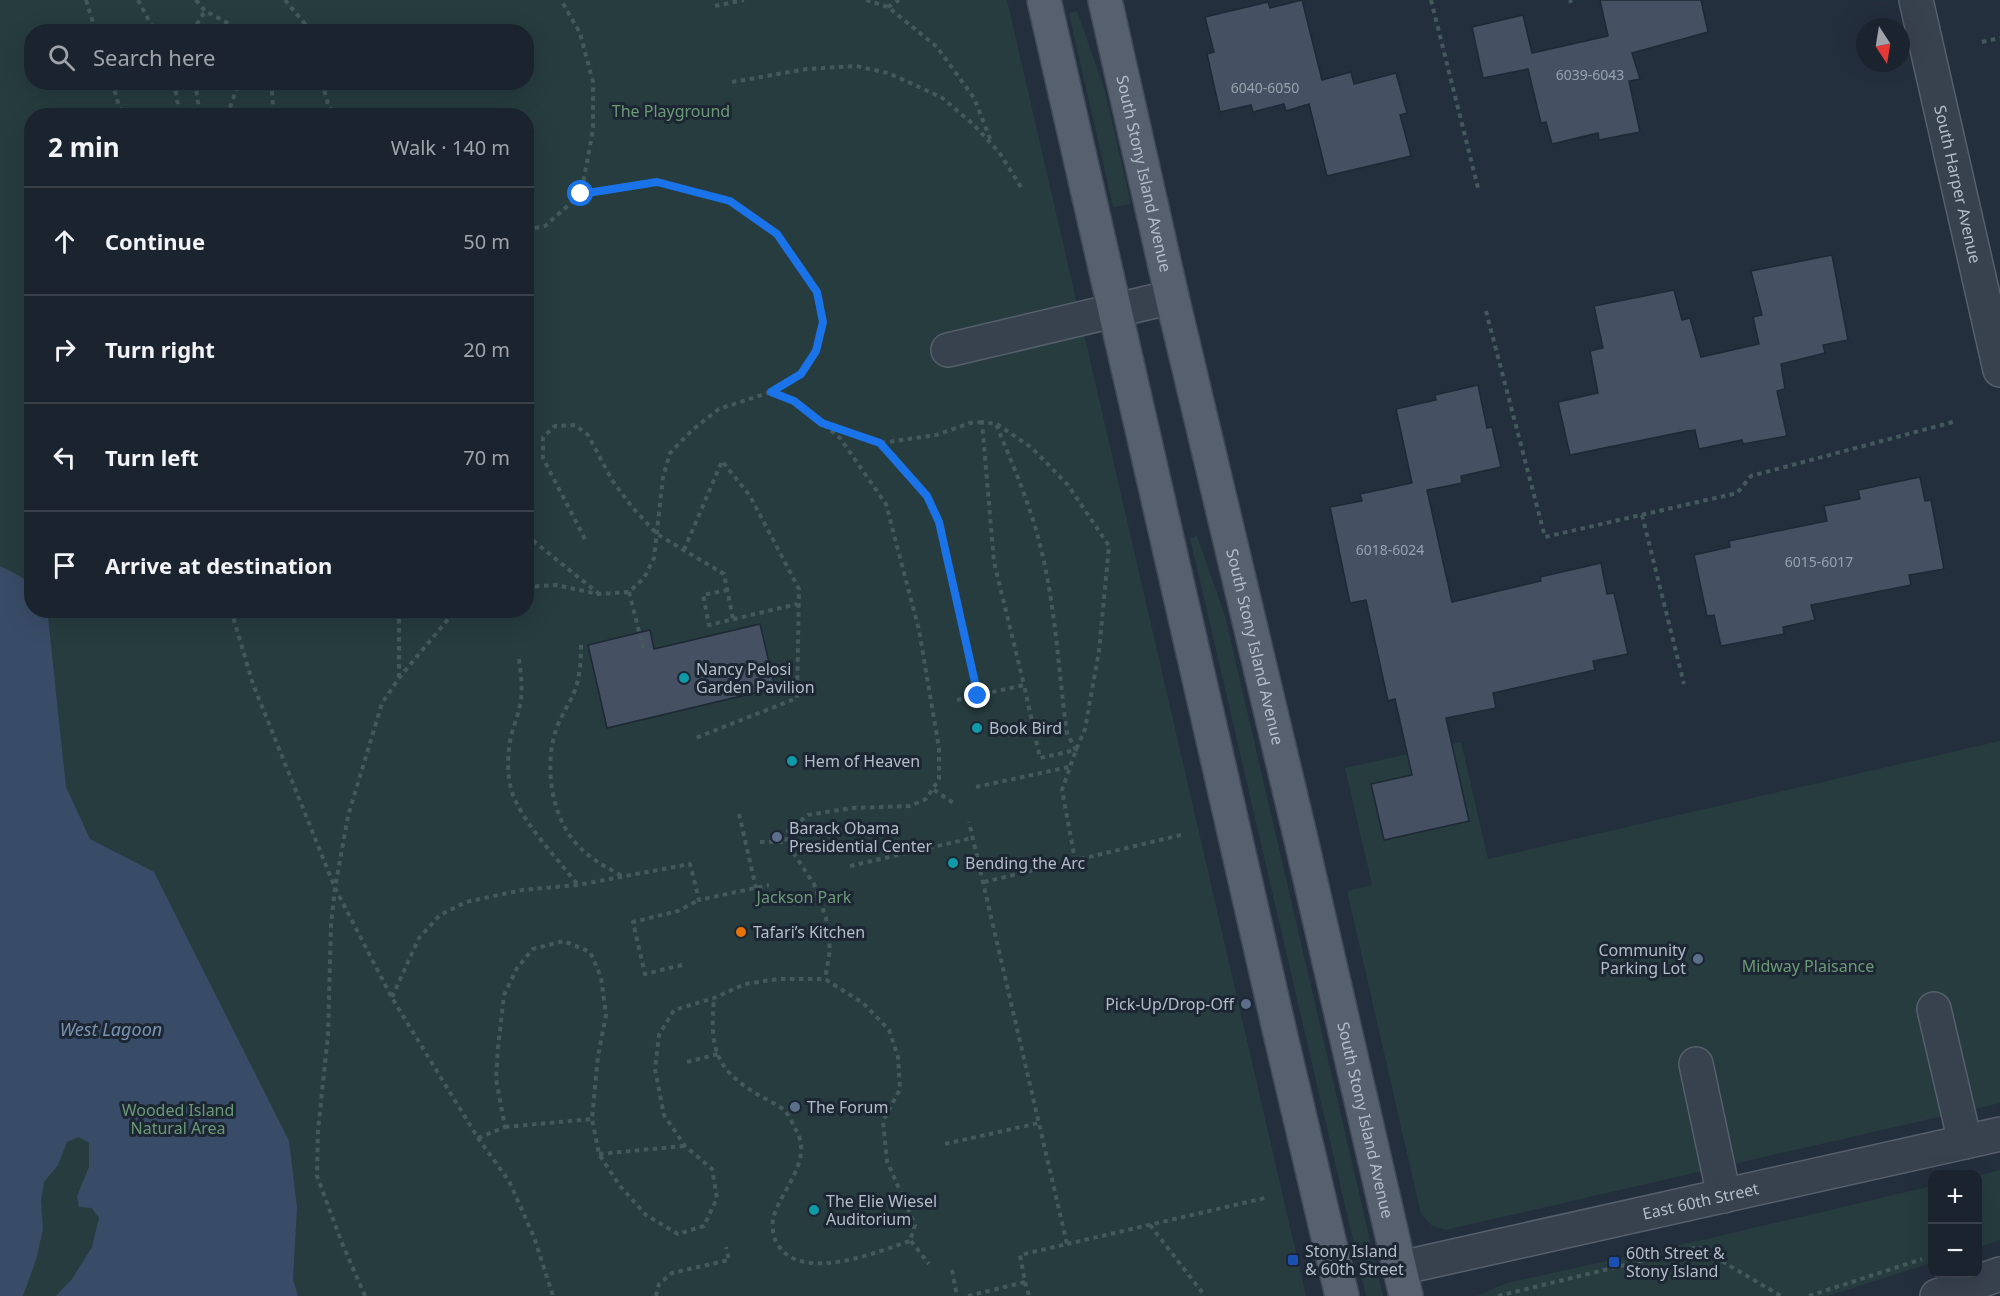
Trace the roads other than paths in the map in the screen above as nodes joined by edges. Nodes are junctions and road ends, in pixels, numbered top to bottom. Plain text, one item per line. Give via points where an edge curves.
1 (1044, 0) edge
2 (1105, 0) edge
3 (1916, 0) edge
4 (1172, 297) junction
5 (1115, 311) junction
6 (948, 350) dead end
7 (2000, 370) edge
8 (1934, 1009) dead end
9 (1696, 1064) dead end
10 (2000, 1134) edge
11 (1965, 1142) junction
12 (1724, 1196) junction
13 (2000, 1274) edge
14 (1403, 1282) edge
15 (1342, 1296) edge
16 (1937, 1296) edge

1 - 5 main road
2 - 4 main road, South Stony Island Avenue
3 - 7 street, South Harper Avenue
4 - 5 street
4 - 14 main road, South Stony Island Avenue
5 - 6 street
5 - 15 main road
8 - 11 street
9 - 12 street
10 - 11 street, East 60th Street
11 - 12 street, East 60th Street
12 - 14 street, East 60th Street
13 - 16 street

